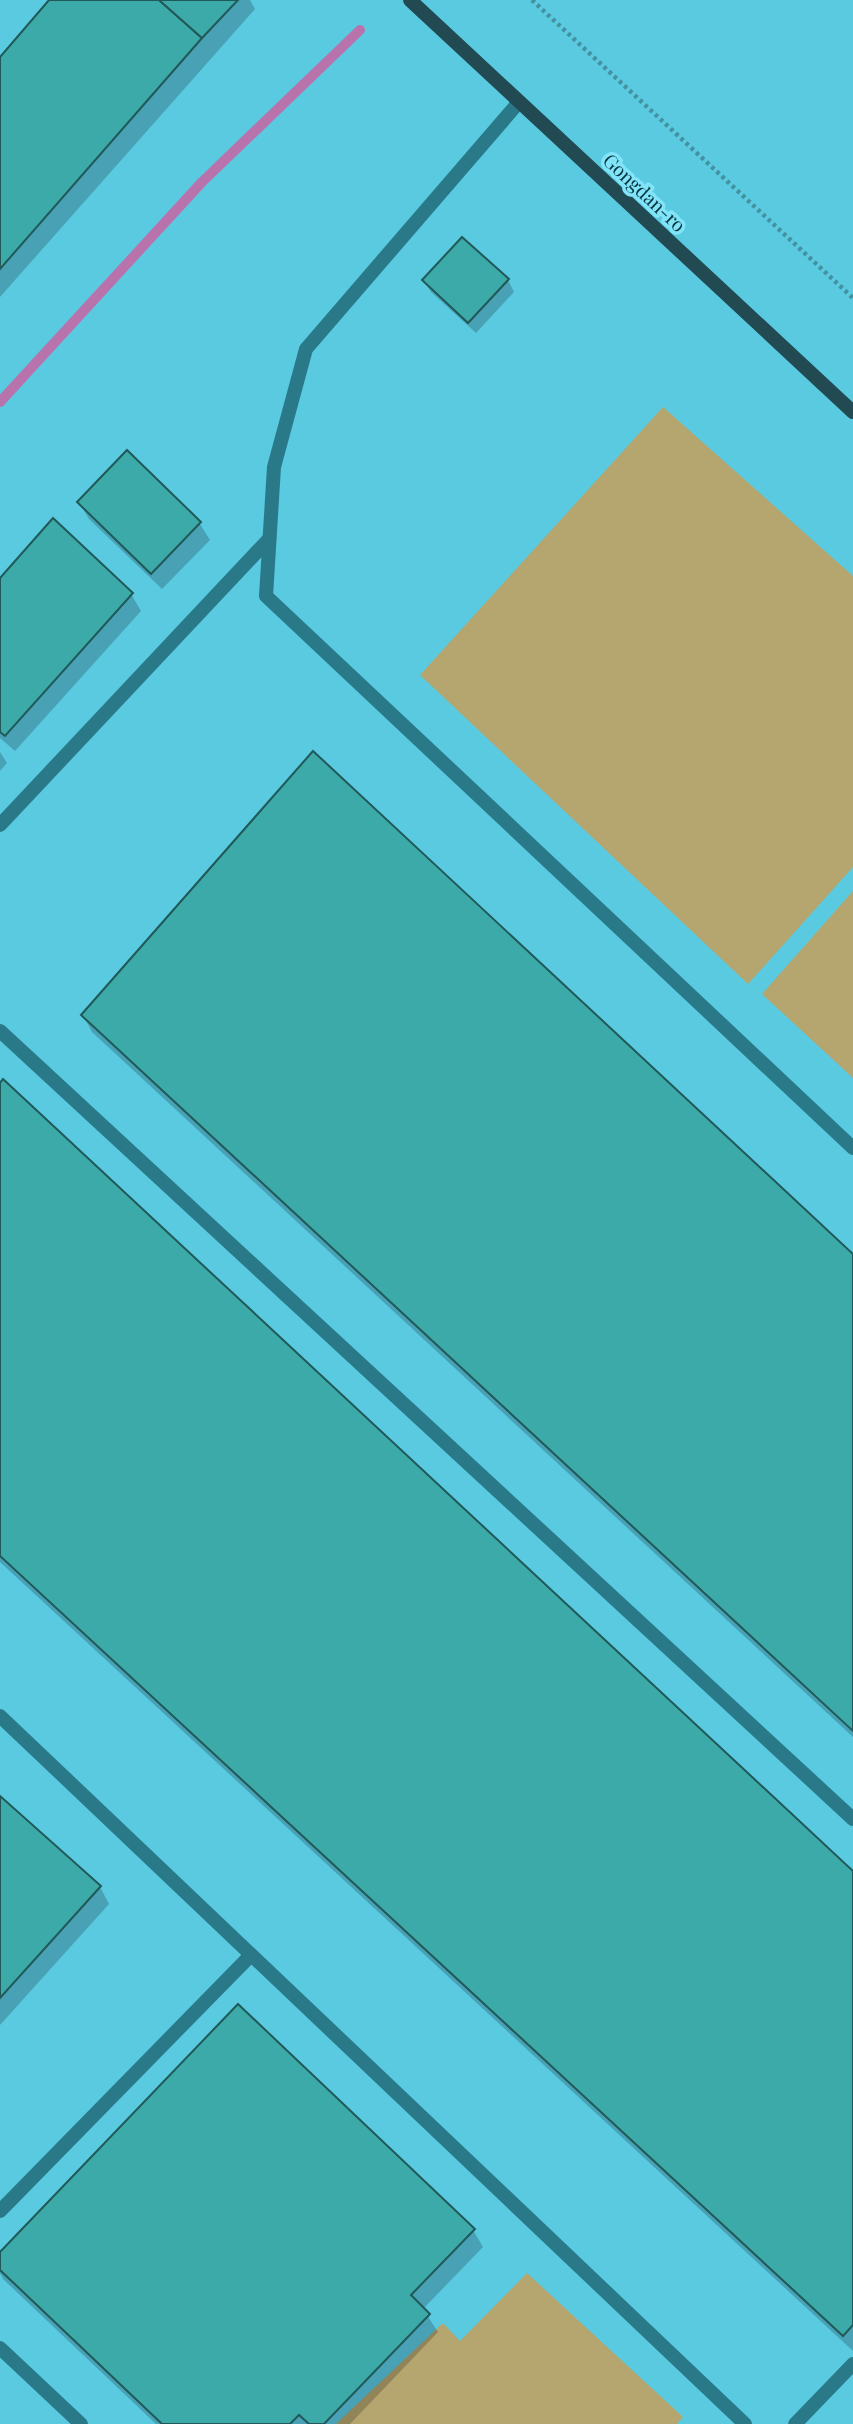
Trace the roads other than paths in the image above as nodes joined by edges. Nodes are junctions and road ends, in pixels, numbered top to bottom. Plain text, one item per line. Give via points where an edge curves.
1 (410, 0) edge
2 (519, 102) junction
3 (853, 412) edge
4 (270, 539) junction
5 (0, 825) edge
6 (0, 1031) edge
7 (853, 1148) edge
8 (0, 1716) edge
9 (853, 1819) edge
10 (251, 1955) junction
11 (0, 2211) edge
12 (0, 2348) edge
13 (853, 2364) edge
14 (81, 2424) edge
15 (745, 2424) edge
16 (795, 2424) edge

1 - 2 main road, Gongdan-ro
2 - 3 main road, Gongdan-ro
2 - 4 lane via 306,349 274,467
4 - 5 lane
4 - 7 lane via 266,596
6 - 9 lane
8 - 10 lane
10 - 11 lane
10 - 15 lane
12 - 14 lane
13 - 16 lane

